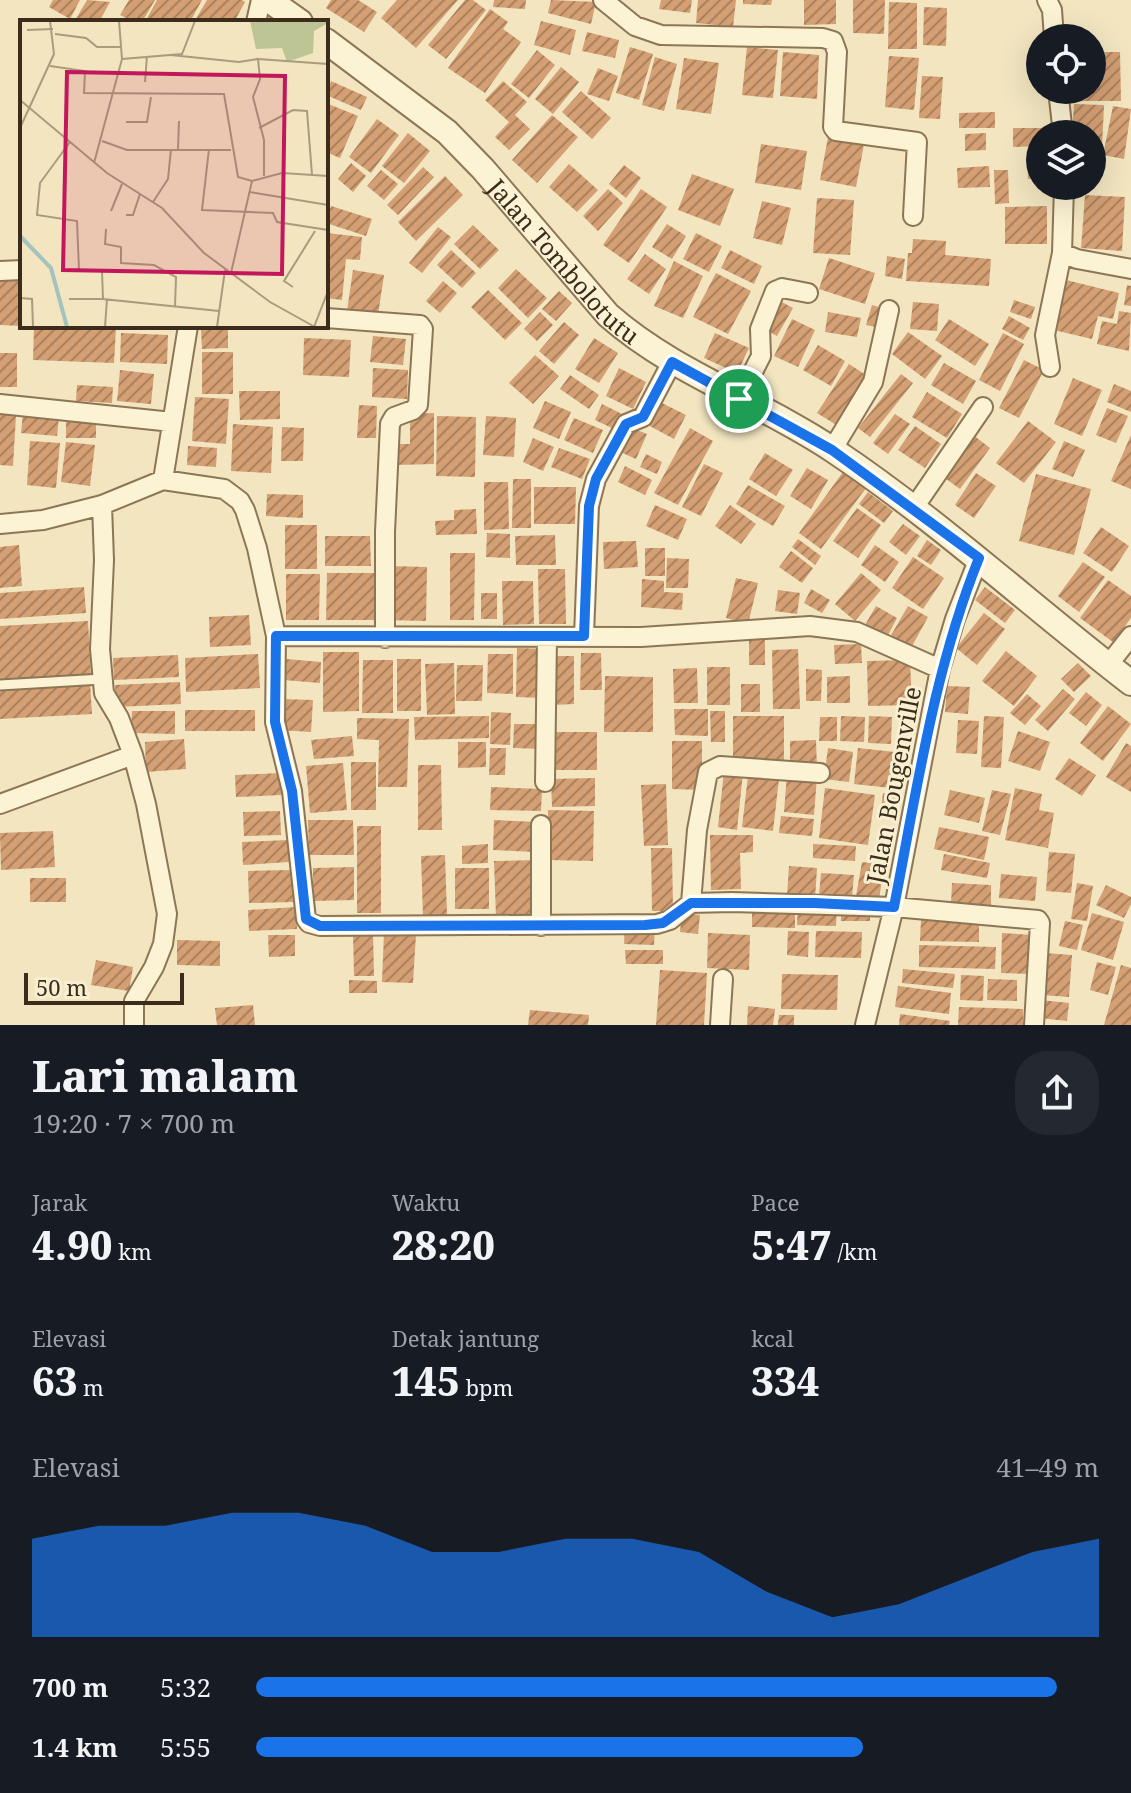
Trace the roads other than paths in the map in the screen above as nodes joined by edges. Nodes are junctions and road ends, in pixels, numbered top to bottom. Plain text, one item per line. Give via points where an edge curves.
1 (261, 0) edge
2 (269, 0) edge
3 (603, 0) edge
4 (1047, 0) edge
5 (296, 13) edge
6 (256, 20) edge
7 (1053, 24) edge
8 (328, 43) edge
9 (1064, 200) edge
10 (913, 216) dead end
11 (1062, 253) junction
12 (1131, 269) edge
13 (20, 270) edge
14 (0, 271) edge
15 (808, 293) dead end
16 (889, 310) dead end
17 (328, 318) edge
18 (188, 328) edge
19 (672, 362) junction
20 (1050, 367) dead end
21 (739, 399) junction
22 (0, 404) edge
23 (983, 407) dead end
24 (172, 422) junction
25 (832, 450) junction
26 (163, 480) junction
27 (102, 505) junction
28 (913, 509) junction
29 (0, 524) edge
30 (979, 558) junction
31 (276, 636) junction
32 (584, 636) junction
33 (1131, 636) edge
34 (547, 637) junction
35 (385, 638) junction
36 (1108, 665) junction
37 (940, 669) junction
38 (102, 679) junction
39 (1131, 683) edge
40 (0, 685) edge
41 (133, 755) junction
42 (820, 773) dead end
43 (545, 782) dead end
44 (0, 804) edge
45 (541, 825) dead end
46 (691, 903) junction
47 (894, 907) junction
48 (541, 926) junction
49 (723, 979) dead end
50 (134, 1025) edge
51 (720, 1025) edge
52 (865, 1025) edge
53 (1034, 1025) edge

1 - 6 street
2 - 5 street
3 - 10 street via 635,26 661,35 833,41 833,127 917,142
4 - 7 street
8 - 19 street, Jalan Tombolotutu via 447,132 608,315
9 - 11 street
11 - 12 street
11 - 20 street via 1045,335
13 - 14 street
15 - 21 street via 775,291 760,329 761,356
16 - 25 street via 873,382
17 - 35 street via 423,329 418,405 390,424
18 - 24 street
19 - 21 street, Jalan Tombolotutu
19 - 32 street via 643,417 626,424 596,479 589,506
21 - 25 street, Jalan Tombolotutu
22 - 24 street
23 - 28 street
24 - 26 street
25 - 28 street, Jalan Tombolotutu
26 - 27 street
26 - 31 street via 224,489 240,501 257,548
27 - 29 street
27 - 38 street
28 - 30 street, Jalan Tombolotutu
30 - 36 street, Jalan Tombolotutu
30 - 37 street, Jalan Bougenville
31 - 35 street
31 - 48 street via 275,722 292,791 309,923
32 - 34 street
32 - 37 street via 839,628
33 - 36 street
34 - 35 street
34 - 43 street
36 - 39 street, Jalan Tombolotutu
37 - 47 street, Jalan Bougenville
38 - 40 lane
38 - 41 street via 105,698
41 - 44 street
41 - 50 street via 166,900 167,926 154,967 134,1001
42 - 46 street via 720,766 708,772
45 - 48 street
46 - 47 street
46 - 48 street via 657,924
47 - 52 street, Jalan Bougenville
47 - 53 street via 1039,921
49 - 51 street

